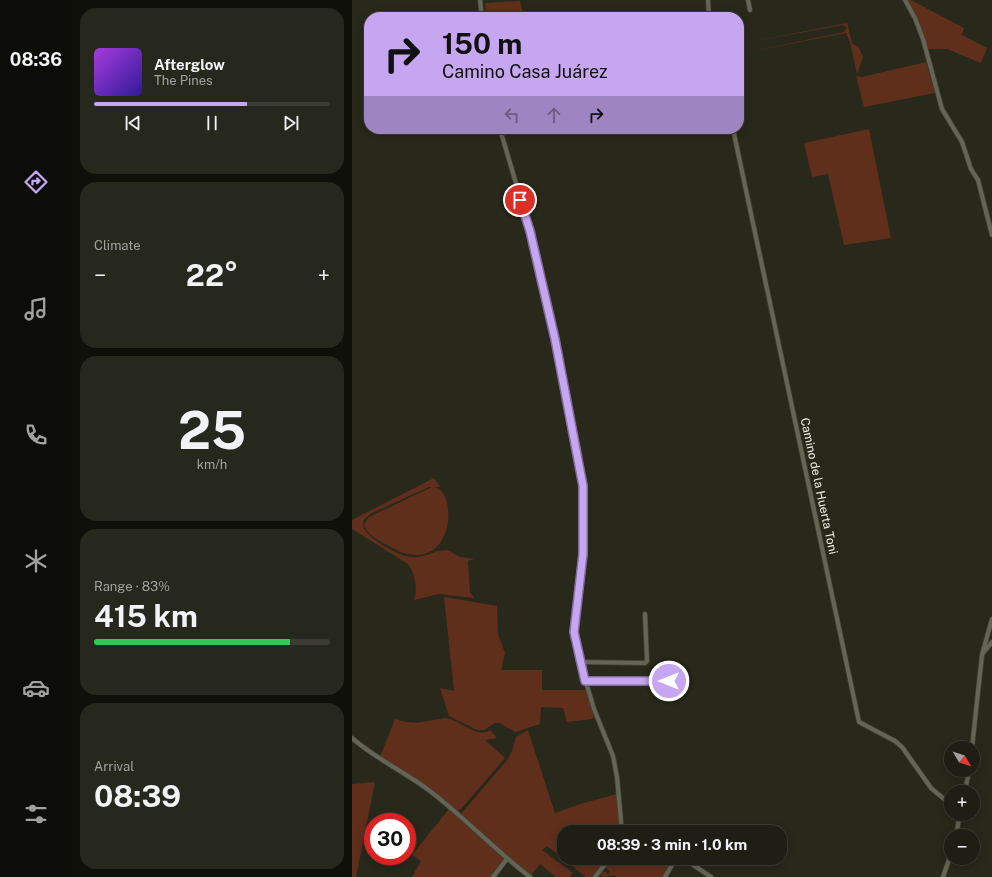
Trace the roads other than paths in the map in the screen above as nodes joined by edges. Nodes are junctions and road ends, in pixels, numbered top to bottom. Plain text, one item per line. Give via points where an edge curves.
1 (480, 0) edge
2 (708, 0) edge
3 (748, 0) edge
4 (905, 0) edge
5 (750, 10) dead end
6 (481, 12) edge
7 (709, 12) edge
8 (501, 134) edge
9 (734, 134) edge
10 (992, 235) edge
11 (645, 614) dead end
12 (992, 619) edge
13 (992, 642) edge
14 (982, 655) junction
15 (580, 662) junction
16 (585, 681) junction
17 (669, 681) dead end
18 (352, 738) edge
19 (973, 741) edge
20 (944, 799) edge
21 (621, 825) edge
22 (507, 859) junction
23 (605, 865) edge
24 (672, 865) edge
25 (693, 865) edge
26 (947, 865) edge
27 (493, 877) edge
28 (530, 877) edge
29 (596, 877) edge
30 (664, 877) edge
31 (711, 877) edge
32 (943, 877) edge

1 - 6 street
2 - 7 street
3 - 5 street
4 - 10 street via 923,39 942,109 962,142 978,180
8 - 15 street via 532,238 555,339 583,486 583,554 574,632
9 - 20 street, Camino de la Huerta Toni via 859,722 898,744 930,788
11 - 15 street via 645,663
12 - 14 street
13 - 14 street
14 - 19 street
15 - 16 street
16 - 17 street
16 - 21 street via 613,756
18 - 22 street via 380,760 431,792
22 - 27 street
22 - 28 street
23 - 29 street
24 - 30 street
25 - 31 street
26 - 32 street

